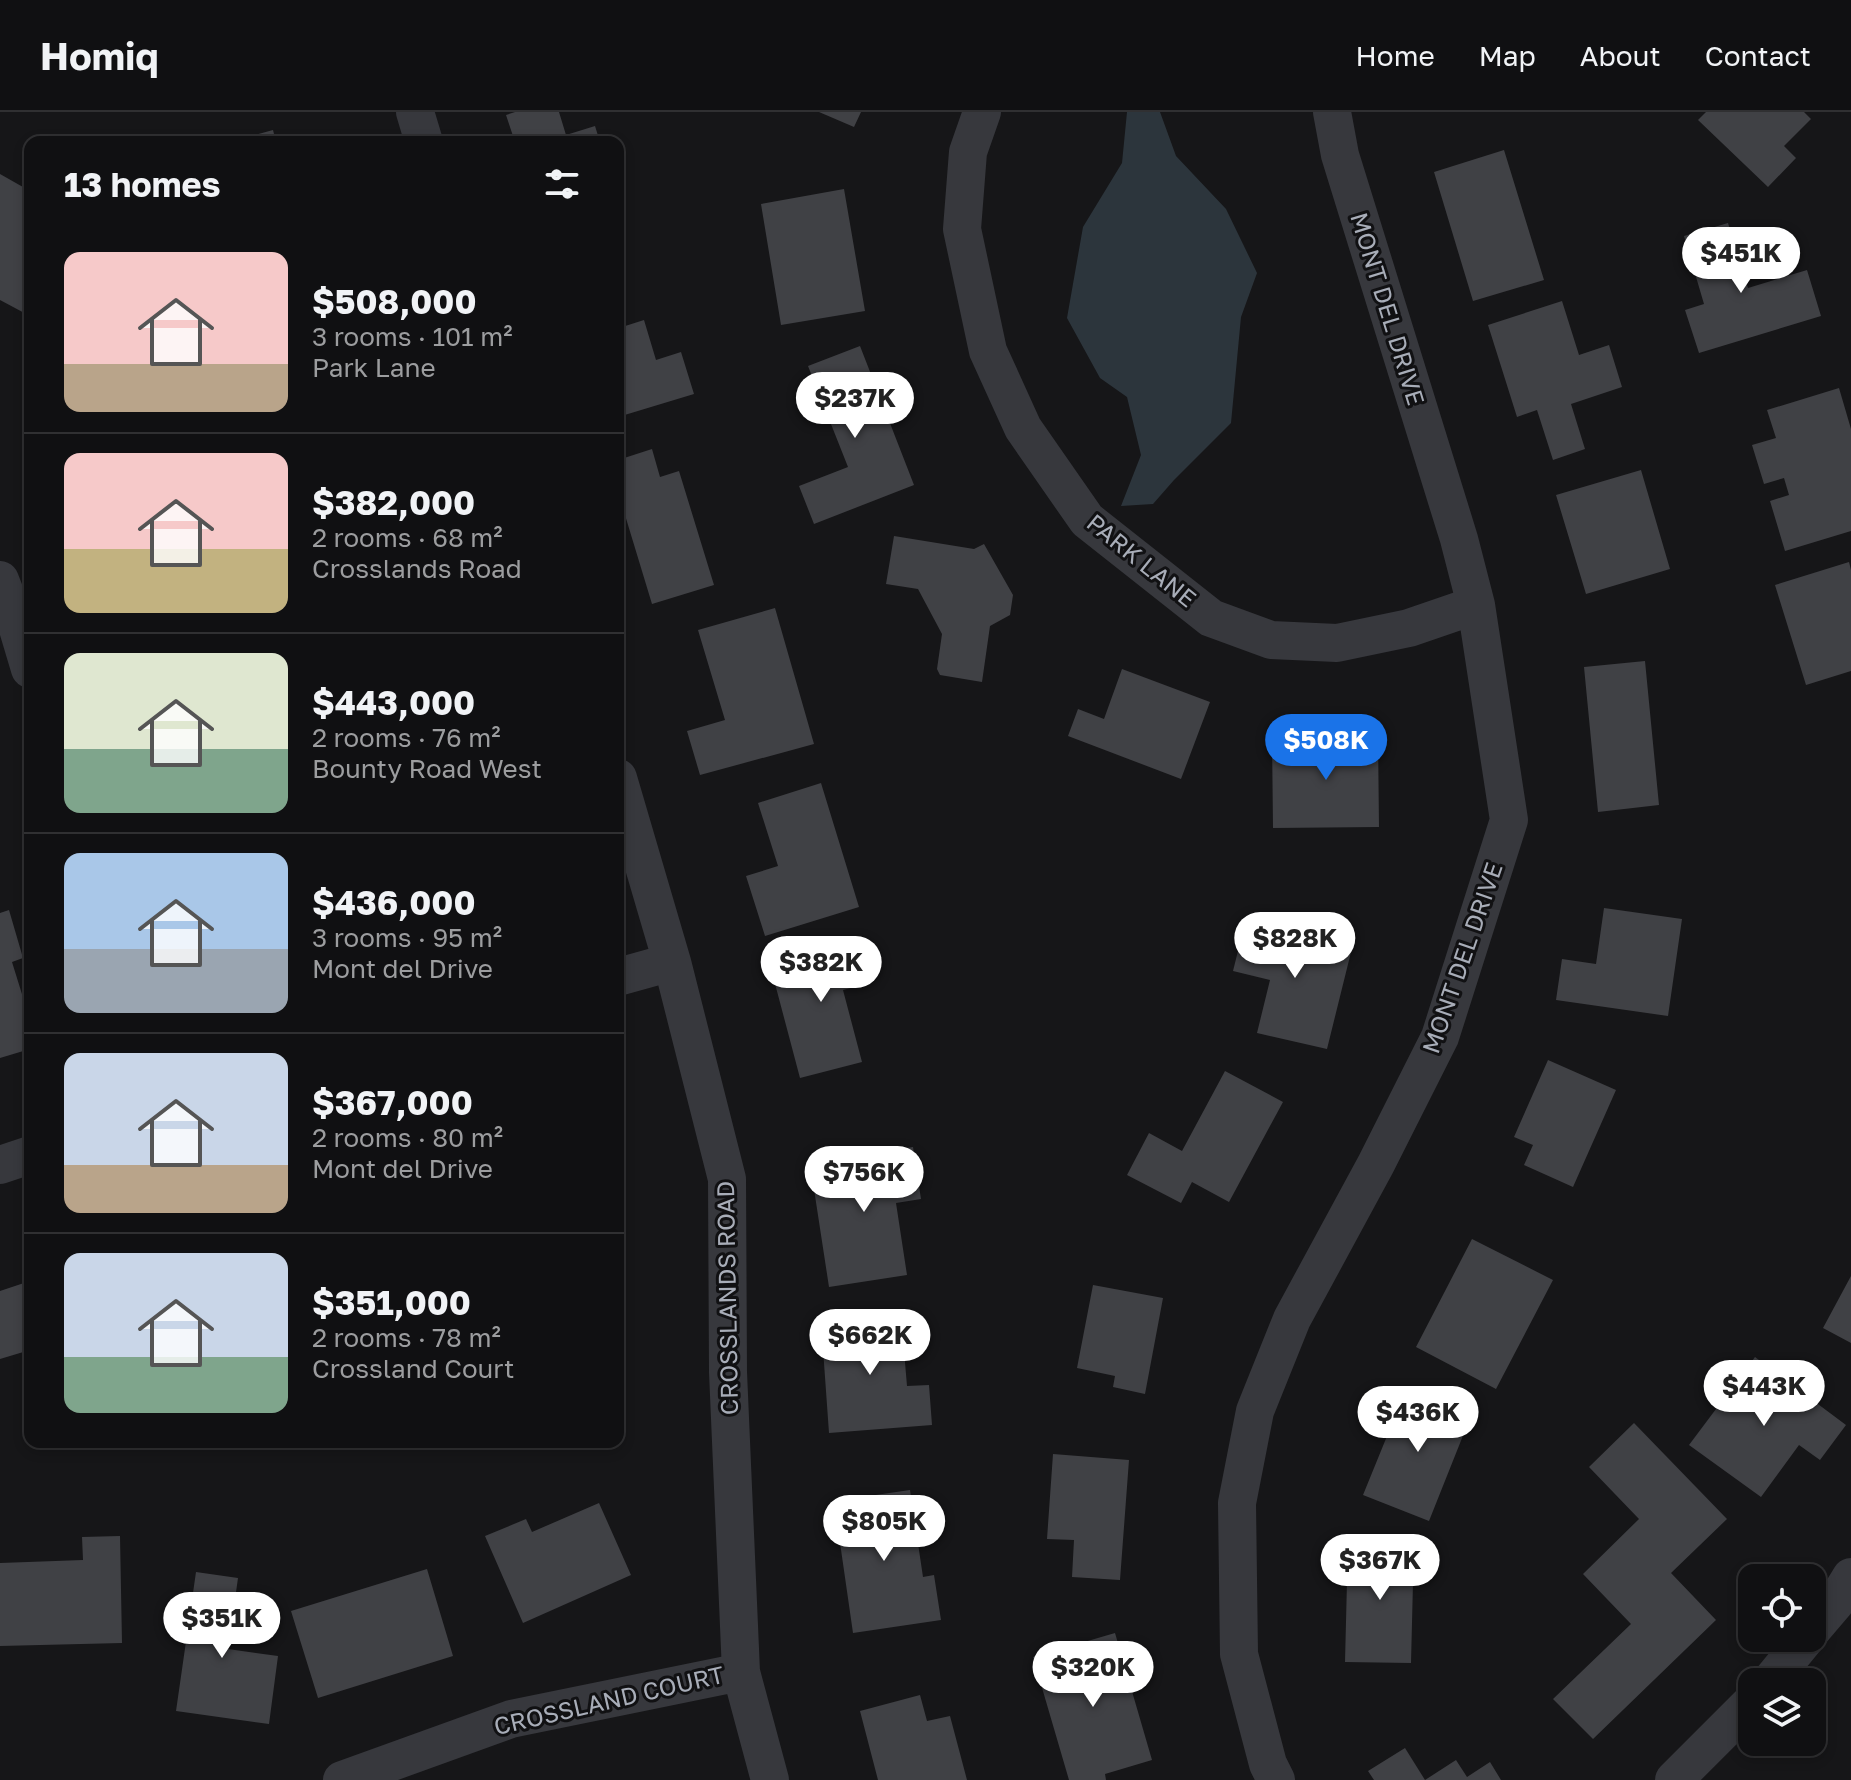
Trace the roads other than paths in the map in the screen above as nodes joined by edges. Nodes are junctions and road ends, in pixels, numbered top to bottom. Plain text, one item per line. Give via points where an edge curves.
1 (415, 112) edge
2 (982, 112) edge
3 (1332, 112) edge
4 (422, 136) edge
5 (0, 580) edge
6 (1476, 605) junction
7 (24, 649) edge
8 (624, 798) edge
9 (672, 962) junction
10 (624, 975) edge
11 (24, 1157) edge
12 (0, 1165) edge
13 (1795, 1652) edge
14 (1781, 1668) edge
15 (741, 1672) junction
16 (1738, 1716) edge
17 (342, 1780) edge
18 (770, 1780) edge
19 (1276, 1780) edge
20 (1674, 1780) edge

1 - 4 street
2 - 6 street, PARK LANE via 968,152 962,229 988,351 1023,428 1087,520 1211,618 1271,640 1337,643 1409,628
3 - 6 street, MONT DEL DRIVE via 1340,155
5 - 7 street
6 - 19 street, MONT DEL DRIVE via 1509,820 1440,1037 1292,1319 1260,1398 1237,1503 1239,1654
8 - 9 street, CROSSLANDS ROAD
9 - 10 street
9 - 15 street, CROSSLANDS ROAD via 727,1179 728,1372
11 - 12 street
13 - 14 street
15 - 17 street, CROSSLAND COURT via 511,1719
15 - 18 street, CROSSLANDS ROAD
16 - 20 street

